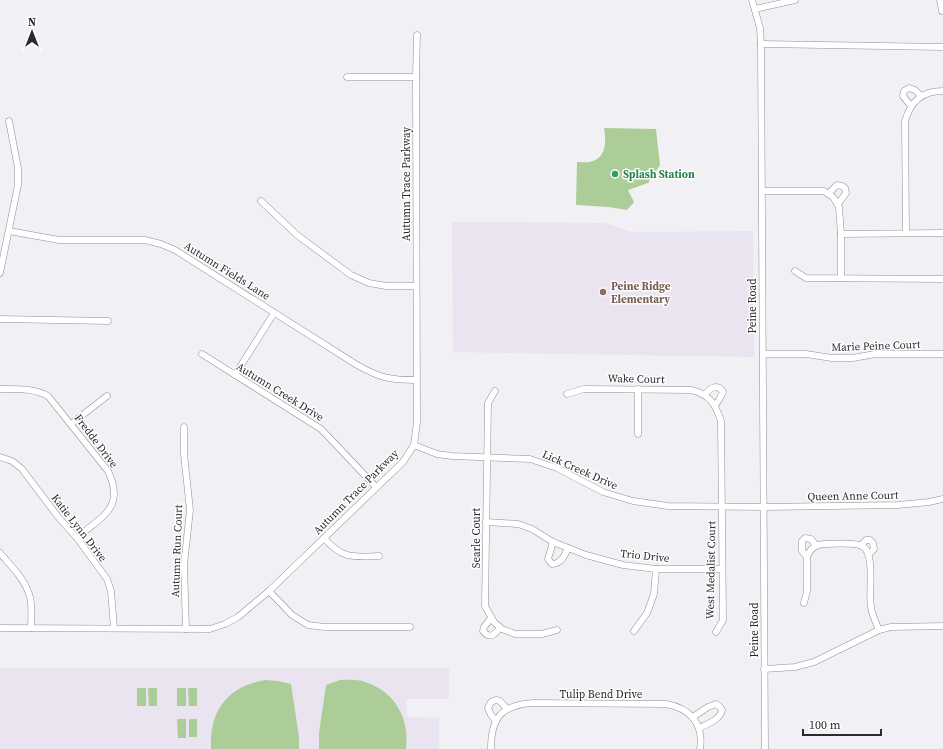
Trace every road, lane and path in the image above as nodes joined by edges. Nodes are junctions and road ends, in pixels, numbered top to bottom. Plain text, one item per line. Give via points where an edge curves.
1 (752, 0) edge
2 (795, 0) edge
3 (940, 0) edge
4 (755, 10) junction
5 (942, 12) dead end
6 (417, 35) dead end
7 (761, 44) junction
8 (943, 47) edge
9 (347, 77) dead end
10 (416, 77) junction
11 (943, 91) edge
12 (921, 96) junction
13 (911, 106) junction
14 (10, 121) dead end
15 (762, 191) junction
16 (828, 194) junction
17 (261, 201) dead end
18 (838, 204) junction
19 (9, 230) junction
20 (906, 233) junction
21 (943, 233) edge
22 (841, 234) junction
23 (795, 272) dead end
24 (0, 273) edge
25 (841, 278) junction
26 (943, 279) edge
27 (416, 286) junction
28 (274, 313) junction
29 (0, 319) edge
30 (108, 321) dead end
31 (202, 354) dead end
32 (763, 354) junction
33 (943, 354) edge
34 (235, 375) junction
35 (416, 380) junction
36 (0, 389) edge
37 (638, 389) junction
38 (495, 391) dead end
39 (567, 394) dead end
40 (704, 395) junction
41 (107, 396) dead end
42 (714, 405) junction
43 (71, 424) junction
44 (184, 427) dead end
45 (638, 434) dead end
46 (414, 446) junction
47 (0, 457) edge
48 (486, 457) junction
49 (376, 487) junction
50 (943, 499) edge
51 (721, 506) junction
52 (764, 507) junction
53 (486, 522) junction
54 (77, 538) junction
55 (324, 538) junction
56 (554, 542) junction
57 (816, 545) junction
58 (861, 545) junction
59 (568, 548) junction
60 (0, 554) edge
61 (869, 554) junction
62 (379, 556) dead end
63 (807, 557) junction
64 (656, 569) junction
65 (722, 569) junction
66 (269, 591) junction
67 (804, 603) dead end
68 (491, 618) junction
69 (943, 626) edge
70 (410, 627) dead end
71 (0, 628) edge
72 (31, 628) junction
73 (114, 628) junction
74 (500, 628) junction
75 (186, 629) junction
76 (557, 630) dead end
77 (879, 630) junction
78 (634, 631) dead end
79 (716, 632) dead end
80 (764, 669) junction
81 (507, 709) junction
82 (693, 717) junction
83 (496, 721) junction
84 (699, 728) junction
85 (491, 749) edge
86 (700, 749) edge
87 (765, 749) edge

1 - 4 street, Peine Road
2 - 4 street
3 - 5 street
4 - 7 street, Peine Road
6 - 10 street, Autumn Trace Parkway
7 - 8 street
7 - 15 street, Peine Road
9 - 10 street
10 - 27 street, Autumn Trace Parkway
11 - 12 street via 933,91
12 - 13 street
12 - 13 street via 909,88 904,91 903,96
13 - 20 street via 905,121
14 - 19 street via 18,168 18,185
15 - 16 street via 824,191
15 - 32 street, Peine Road
16 - 18 street
16 - 18 street via 836,185 846,188 846,193
17 - 27 street via 297,235 351,275 369,283 386,286
18 - 22 street
19 - 24 street
19 - 28 street, Autumn Fields Lane via 59,240 146,240 161,244 175,250
20 - 21 street
20 - 22 street
22 - 25 street
23 - 25 street via 806,278
25 - 26 street
27 - 35 street, Autumn Trace Parkway
28 - 34 street
28 - 35 street, Autumn Fields Lane via 370,373 396,380
29 - 30 street
31 - 34 street, Autumn Creek Drive
32 - 33 street, Marie Peine Court via 806,354 832,358 875,354
32 - 52 street, Peine Road
34 - 49 street, Autumn Creek Drive via 321,429
35 - 46 street, Autumn Trace Parkway via 417,422
36 - 43 street, Fredde Drive via 30,389 40,392 48,396
37 - 39 street, Wake Court via 584,389
37 - 40 street, Wake Court via 691,390
37 - 45 street
38 - 48 street, Searle Court via 488,403
40 - 42 street, Wake Court
40 - 42 street via 712,388 721,389 722,397
41 - 43 street
42 - 51 street, Wake Court via 721,420
43 - 54 street, Fredde Drive via 108,471 114,489 114,499 103,518
44 - 75 street, Autumn Run Court via 190,510 184,565
46 - 48 street, Lick Creek Drive via 437,454
46 - 49 street, Autumn Trace Parkway via 403,462
47 - 54 street, Katie Lynn Drive via 12,461 22,469
48 - 51 street, Lick Creek Drive via 530,459 557,468 603,492 633,501 668,506
48 - 53 street, Searle Court
49 - 55 street, Autumn Trace Parkway
50 - 52 street, Queen Anne Court via 898,505
51 - 52 street, Lick Creek Drive
51 - 65 street, West Medalist Court
52 - 80 street, Peine Road
53 - 56 street, Trio Drive via 518,524
53 - 68 street, Searle Court via 485,606
54 - 73 street, Katie Lynn Drive via 107,579 111,591
55 - 62 street via 333,548 354,557
55 - 66 street, Autumn Trace Parkway
56 - 59 street, Trio Drive
56 - 59 street via 548,559 552,564 563,558
57 - 58 street
57 - 63 street
57 - 63 street via 811,539 805,538 802,541 802,551
58 - 61 street
58 - 61 street via 866,540 873,542 874,549
59 - 64 street, Trio Drive via 623,565
60 - 72 street via 24,583 29,594
61 - 77 street via 871,609
63 - 67 street
64 - 65 street, Trio Drive
64 - 78 street via 654,594 647,613
65 - 79 street, West Medalist Court via 723,620
66 - 70 street via 292,615 308,625
66 - 75 street, Autumn Trace Parkway via 226,624 210,629
68 - 74 street, Searle Court
68 - 74 street via 483,632 493,636
69 - 77 street via 891,627
71 - 72 street, Autumn Trace Parkway
72 - 73 street, Autumn Trace Parkway
73 - 75 street, Autumn Trace Parkway
74 - 76 street via 515,634 542,634
77 - 80 street via 814,662 796,667
80 - 87 street, Peine Road
81 - 82 street, Tulip Bend Drive via 532,703 666,704 684,710
81 - 83 street
81 - 83 street via 500,701 491,702 488,708
82 - 84 street, Tulip Bend Drive
82 - 84 street via 716,704 722,710 714,720
83 - 85 street via 491,734
84 - 86 street, Tulip Bend Drive

